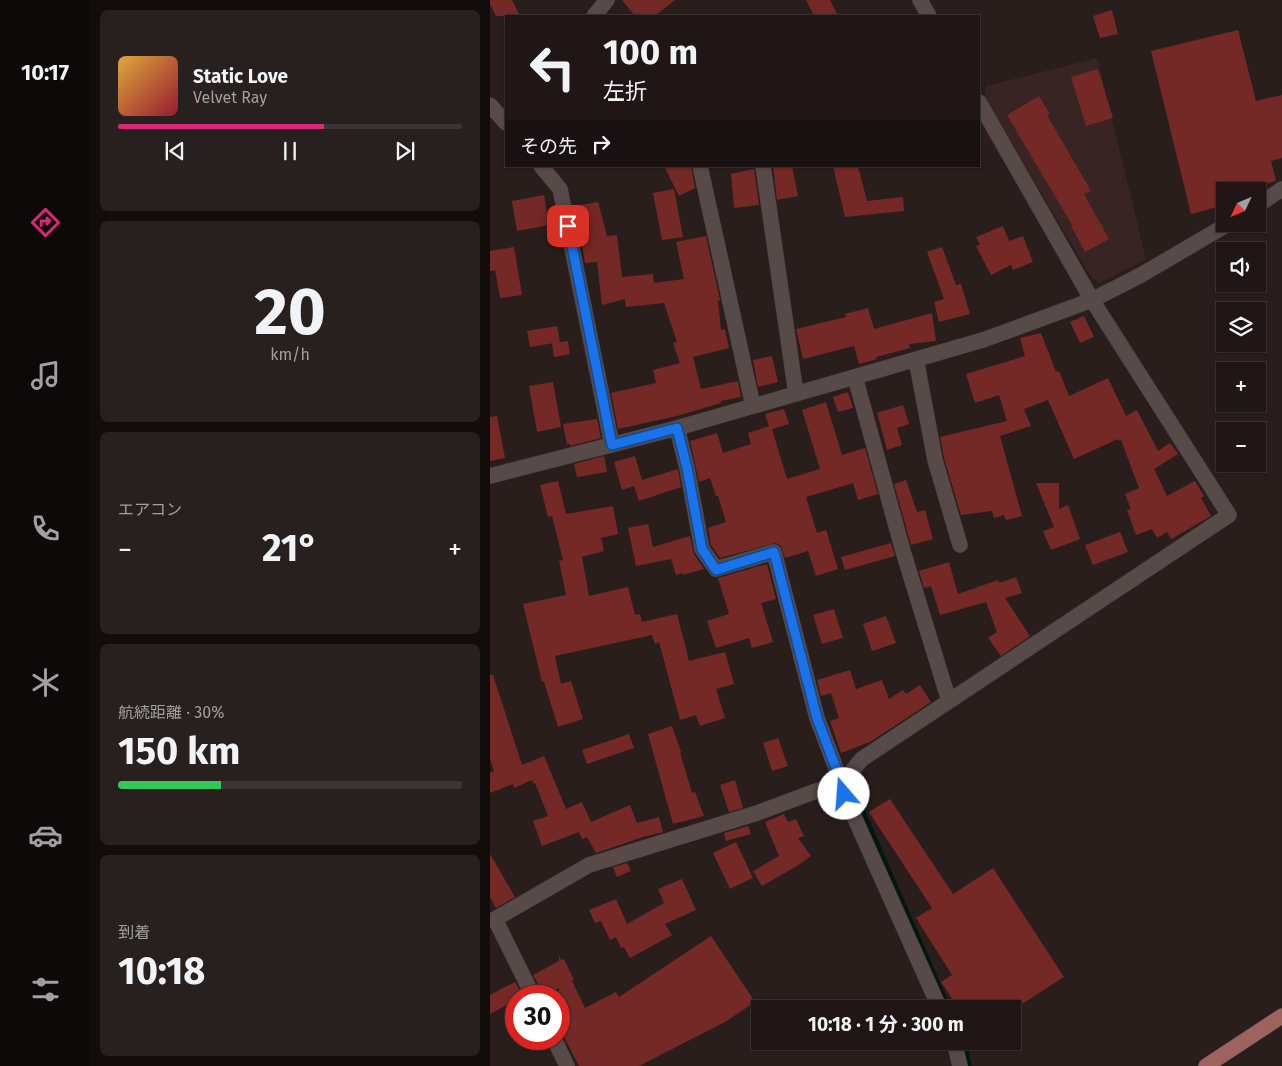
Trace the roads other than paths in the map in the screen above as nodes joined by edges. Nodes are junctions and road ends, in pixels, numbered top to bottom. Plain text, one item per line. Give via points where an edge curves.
1 (920, 0) edge
2 (928, 15) edge
3 (980, 104) edge
4 (542, 167) edge
5 (700, 167) edge
6 (763, 167) edge
7 (1282, 189) edge
8 (1266, 200) edge
9 (1216, 231) edge
10 (1092, 300) junction
11 (916, 359) junction
12 (856, 377) junction
13 (796, 394) junction
14 (753, 406) junction
15 (677, 428) junction
16 (612, 445) junction
17 (490, 476) edge
18 (960, 545) dead end
19 (949, 700) junction
20 (844, 783) junction
21 (528, 985) edge
22 (936, 1000) edge
23 (1282, 1016) edge
24 (559, 1050) edge
25 (956, 1050) edge
26 (567, 1066) edge
27 (960, 1066) edge
28 (1206, 1066) edge

1 - 2 street
3 - 10 street
4 - 16 street via 560,189
5 - 14 street
6 - 13 street
7 - 8 street
9 - 10 street
10 - 11 street via 984,340
10 - 19 street via 1229,515
11 - 12 street
11 - 18 street via 934,460
12 - 13 street
12 - 19 street via 903,551
13 - 14 street
14 - 15 street
15 - 16 street
15 - 20 street via 702,549 716,570 774,552 817,718
16 - 17 street
19 - 20 street via 862,759
20 - 21 street via 589,865 495,918
20 - 22 street via 844,794
23 - 28 main road
24 - 26 street
25 - 27 street

